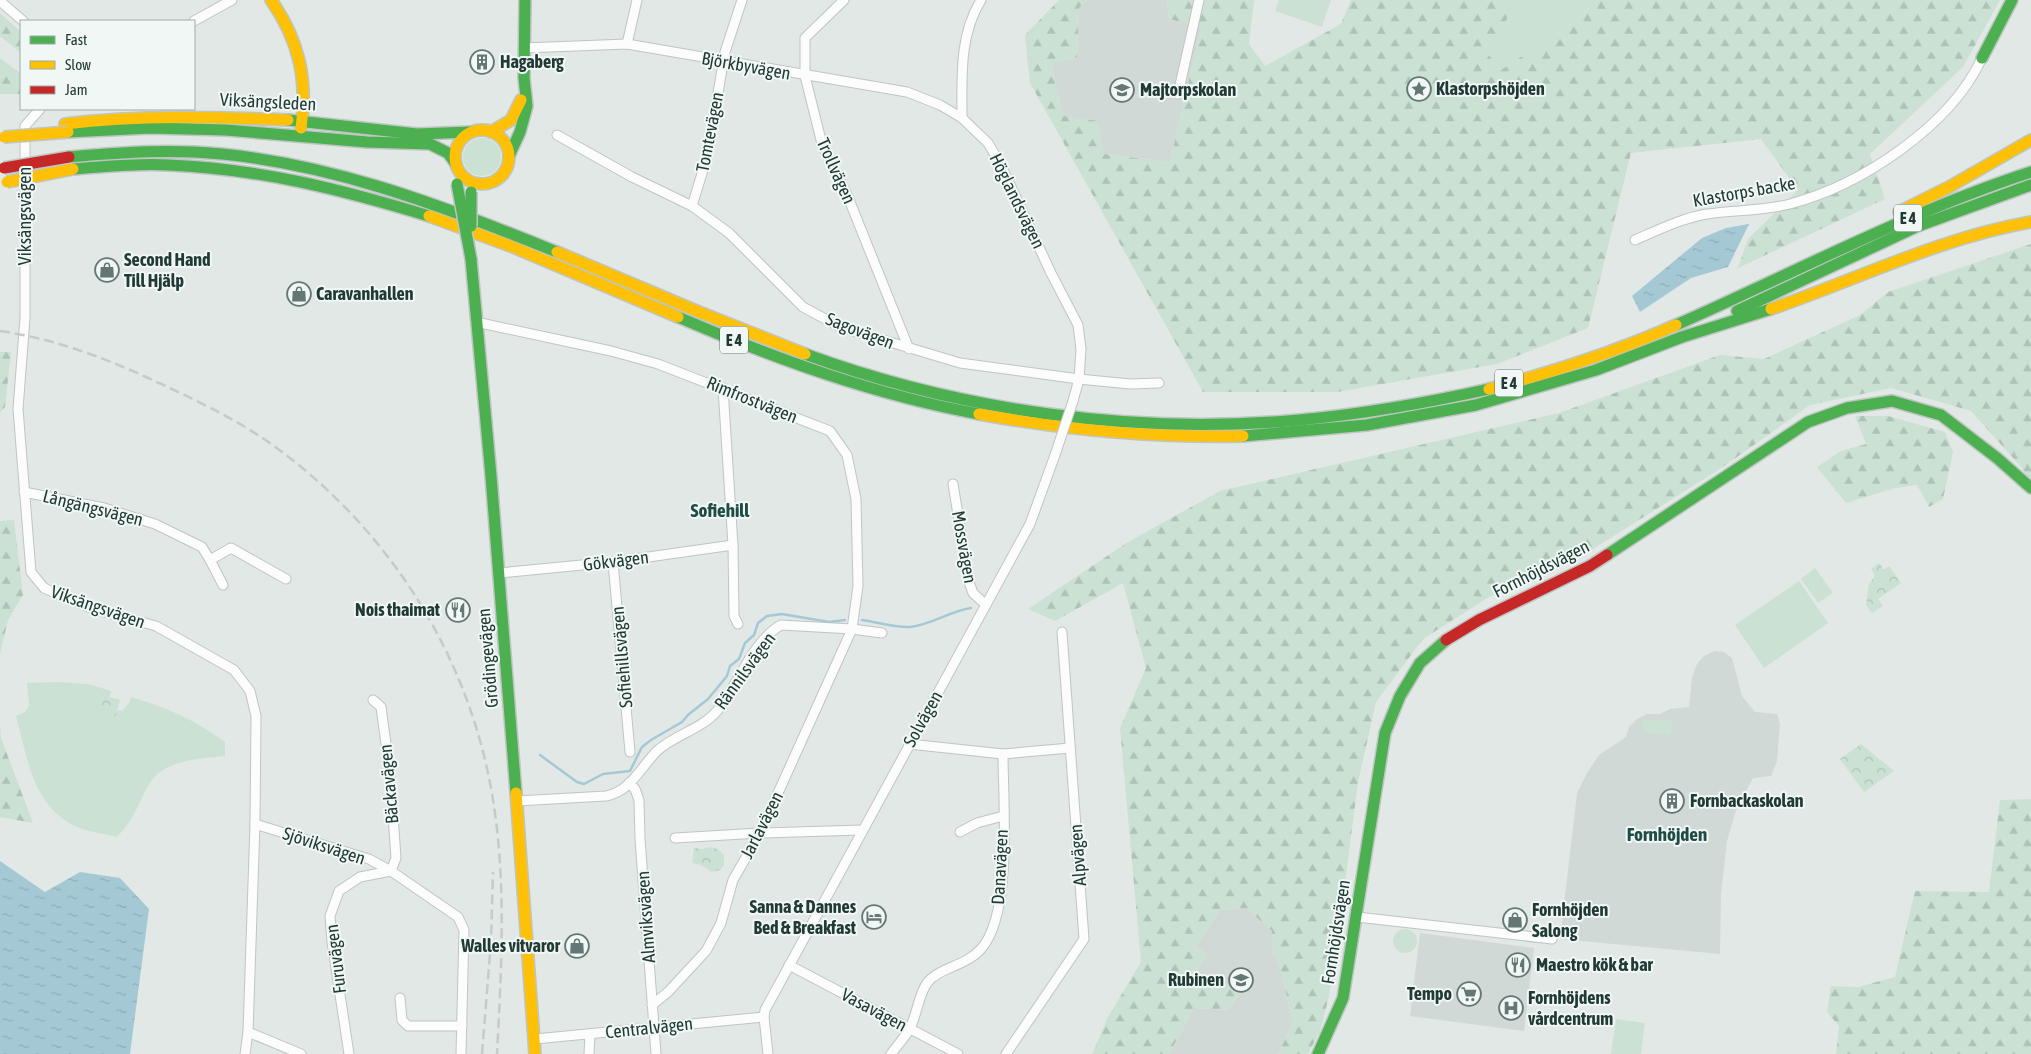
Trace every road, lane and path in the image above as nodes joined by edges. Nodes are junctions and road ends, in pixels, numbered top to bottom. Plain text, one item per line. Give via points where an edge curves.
1 (232, 0) edge
2 (271, 0) edge
3 (525, 0) edge
4 (636, 0) edge
5 (742, 0) edge
6 (844, 0) edge
7 (981, 0) edge
8 (1199, 0) edge
9 (2012, 0) edge
10 (0, 1) edge
11 (22, 20) edge
12 (195, 20) edge
13 (627, 44) junction
14 (524, 48) junction
15 (1982, 58) joint
16 (723, 61) junction
17 (805, 76) junction
18 (524, 78) junction
19 (1178, 94) dead end
20 (39, 110) edge
21 (962, 118) junction
22 (303, 120) junction
23 (67, 128) junction
24 (471, 132) junction
25 (491, 132) junction
26 (557, 135) dead end
27 (300, 136) junction
28 (2, 138) edge
29 (2031, 140) edge
30 (509, 156) junction
31 (457, 166) junction
32 (2, 168) edge
33 (2031, 172) edge
34 (4, 183) edge
35 (480, 184) junction
36 (2031, 185) edge
37 (692, 206) junction
38 (2031, 222) edge
39 (1635, 240) dead end
40 (471, 259) junction
41 (1789, 274) junction
42 (476, 322) junction
43 (1677, 339) junction
44 (909, 349) junction
45 (1079, 379) junction
46 (1159, 383) dead end
47 (723, 388) junction
48 (953, 484) dead end
49 (2031, 488) edge
50 (24, 492) junction
51 (733, 545) junction
52 (210, 560) junction
53 (613, 562) junction
54 (499, 573) junction
55 (286, 579) dead end
56 (223, 585) dead end
57 (986, 605) junction
58 (738, 624) dead end
59 (852, 629) junction
60 (1062, 632) dead end
61 (882, 633) dead end
62 (372, 700) dead end
63 (909, 744) junction
64 (1070, 748) junction
65 (630, 752) dead end
66 (1003, 754) junction
67 (630, 783) junction
68 (517, 801) junction
69 (1003, 816) junction
70 (255, 824) junction
71 (862, 830) junction
72 (960, 832) dead end
73 (760, 833) junction
74 (675, 838) dead end
75 (391, 871) junction
76 (1357, 918) junction
77 (1552, 939) dead end
78 (789, 965) junction
79 (400, 998) dead end
80 (652, 1005) junction
81 (764, 1017) junction
82 (462, 1026) junction
83 (653, 1027) junction
84 (909, 1030) junction
85 (248, 1032) junction
86 (590, 1034) junction
87 (535, 1039) junction
88 (245, 1054) edge
89 (301, 1054) edge
90 (349, 1054) edge
91 (461, 1054) edge
92 (534, 1054) edge
93 (589, 1054) edge
94 (656, 1054) edge
95 (768, 1054) edge
96 (890, 1054) edge
97 (958, 1054) edge
98 (1006, 1054) edge
99 (1318, 1054) edge

1 - 12 street
2 - 22 main road via 295,38 302,62
3 - 14 main road
4 - 13 street
5 - 16 street, Tomtevägen
6 - 17 street, Trollvägen via 805,38
7 - 21 street via 967,26 962,69
8 - 19 street
9 - 15 main road, Klastorps backe
10 - 11 street
13 - 14 street, Björkbyvägen
13 - 16 street, Björkbyvägen
14 - 18 main road
15 - 39 street, Klastorps backe via 1960,94 1931,124 1906,146 1857,178 1791,204 1706,214
16 - 17 street, Björkbyvägen
16 - 37 street, Tomtevägen via 707,157
17 - 21 street, Björkbyvägen via 906,92 940,105
17 - 44 street, Trollvägen via 822,144 848,197
18 - 25 main road via 518,112 504,126
18 - 30 main road, Grödingevägen via 527,106
20 - 50 street, Viksängsvägen via 25,126 25,318 18,409
21 - 45 street, Höglandsvägen via 988,143 1000,163 1050,273 1078,325 1081,349
22 - 23 main road, Viksängsleden via 166,116 116,118
22 - 24 main road, Viksängsleden via 417,134
22 - 27 main road
23 - 27 main road, Viksängsleden via 226,130
23 - 28 main road, Viksängsleden, bridge
24 - 25 main road
24 - 31 main road, Grödingevägen via 459,142
25 - 30 main road via 507,146
26 - 37 street, Sagovägen
27 - 31 main road, Viksängsleden via 430,144 448,153
29 - 41 main road
30 - 35 main road, Grödingevägen via 501,176
31 - 35 main road via 464,176
31 - 40 main road, Grödingevägen, bridge via 457,184
32 - 41 main road, E 4, bridge via 142,150 211,153 312,168 389,188 472,216 770,342 872,376 999,405 1151,422 1272,421 1350,415 1442,399 1523,380 1601,356
33 - 41 main road, E 4 via 1896,223
34 - 43 main road, E 4, bridge via 73,169 143,163 211,165 308,180 383,200 472,231 769,355 871,389 984,416 1095,432 1169,436 1259,435 1346,428 1411,418 1526,392 1606,367
35 - 40 main road, Grödingevägen, bridge via 470,192
36 - 43 main road, E 4 via 1901,234
37 - 44 street, Sagovägen via 730,233 803,307 840,328
38 - 43 main road via 1939,244 1794,301
40 - 42 main road, Grödingevägen
42 - 47 street, Rimfrostvägen via 611,351
42 - 54 main road, Grödingevägen
44 - 45 street, Sagovägen via 960,363
45 - 46 street, Sagovägen
45 - 57 street, Solvägen, bridge via 1030,524
47 - 51 street
47 - 59 street, Rimfrostvägen via 830,431 847,455 856,499 858,586
48 - 57 street, Mossvägen via 969,582 973,593
49 - 76 main road, Fornhöjdsvägen via 1941,416 1892,401 1847,408 1808,422 1590,566 1449,638 1420,663 1400,696 1385,733
50 - 52 street, Långängsvägen via 104,508 155,524 202,547
50 - 70 street, Viksängsvägen via 31,572 44,588 93,609 156,626 234,670 250,691 256,716
51 - 53 street, Gökvägen
51 - 58 street via 734,616
52 - 55 street via 231,548
52 - 56 street, Långängsvägen
53 - 54 street, Gökvägen
53 - 65 street, Sofiehillsvägen
54 - 68 main road, Grödingevägen
57 - 63 street, Solvägen
59 - 61 street, Rännilsvägen
59 - 67 street, Rännilsvägen via 781,625 771,630 717,712 658,750
59 - 73 street, Jarlavägen
60 - 64 street, Alpvägen
62 - 75 street, Bäckavägen via 381,707 390,773 396,858
63 - 66 street
63 - 71 street, Solvägen
64 - 66 street
64 - 98 street, Alpvägen via 1084,939
66 - 69 street, Danavägen
67 - 68 street, Rännilsvägen via 613,795
67 - 80 street, Almviksvägen via 640,800
68 - 87 main road, Grödingevägen
69 - 72 street, Danavägen via 977,823
69 - 84 street, Danavägen via 1003,890 996,922 981,949 960,966 937,974 926,984
70 - 75 street, Sjöviksvägen via 369,860
70 - 85 street, Viksängsvägen
71 - 73 street
71 - 78 street, Solvägen
73 - 74 street
73 - 80 street, Jarlavägen via 733,880 721,923 706,951
75 - 82 street, Sjöviksvägen via 458,917 464,930
75 - 90 street, Furuvägen via 360,877 339,891 330,916
76 - 77 street
76 - 99 main road, Fornhöjdsvägen via 1343,998
78 - 81 street, Solvägen
78 - 84 street, Vasavägen
79 - 82 street via 402,1020 408,1026
80 - 83 street, Almviksvägen
81 - 83 street, Centralvägen
81 - 95 street, Solvägen
82 - 91 street, Sjöviksvägen
83 - 86 street, Centralvägen
83 - 94 street, Almviksvägen
84 - 96 street, Danavägen
84 - 97 street, Vasavägen
85 - 88 street, Viksängsvägen
85 - 89 street
86 - 87 street, Centralvägen
86 - 93 street
87 - 92 main road, Grödingevägen

